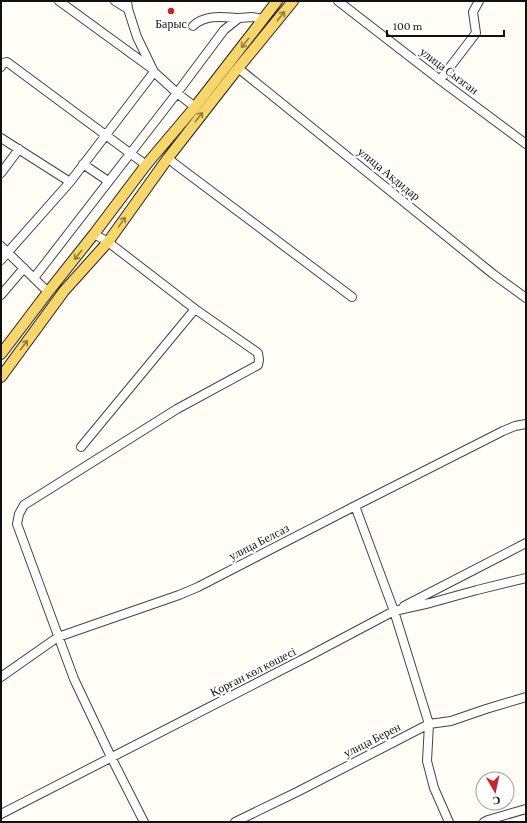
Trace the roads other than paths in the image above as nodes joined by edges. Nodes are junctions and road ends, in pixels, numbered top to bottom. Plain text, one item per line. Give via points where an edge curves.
1 (59, 1) edge
2 (115, 1) edge
3 (277, 1) edge
4 (293, 1) edge
5 (338, 1) edge
6 (479, 1) edge
7 (127, 5) edge
8 (239, 18) junction
9 (263, 19) junction
10 (193, 26) dead end
11 (1, 67) edge
12 (238, 68) junction
13 (153, 70) junction
14 (440, 80) junction
15 (177, 93) junction
16 (195, 107) junction
17 (106, 136) junction
18 (1, 138) edge
19 (526, 144) edge
20 (19, 149) junction
21 (129, 153) junction
22 (168, 158) junction
23 (84, 164) junction
24 (146, 165) junction
25 (1, 174) edge
26 (108, 181) junction
27 (70, 182) junction
28 (94, 234) junction
29 (108, 242) junction
30 (1, 246) edge
31 (8, 252) junction
32 (1, 260) edge
33 (24, 268) junction
34 (34, 278) junction
35 (48, 292) junction
36 (1, 295) edge
37 (352, 296) dead end
38 (526, 298) edge
39 (195, 309) junction
40 (1, 354) edge
41 (1, 377) edge
42 (526, 424) edge
43 (81, 447) dead end
44 (355, 506) junction
45 (526, 543) edge
46 (526, 578) edge
47 (394, 611) junction
48 (58, 637) junction
49 (1, 677) edge
50 (526, 697) edge
51 (429, 724) junction
52 (111, 757) junction
53 (526, 809) edge
54 (1, 814) edge
55 (144, 822) edge
56 (235, 822) edge
57 (449, 822) edge
58 (484, 822) edge

1 - 13 street
2 - 7 street
3 - 9 main road
12 -> 4 main road
5 - 14 street, улица Сызган
6 - 14 street via 473,12 476,33
7 - 13 street via 137,37
8 - 9 street
8 - 10 street via 204,19
8 - 15 street via 224,30
9 -> 16 main road
11 - 17 street via 7,62
22 -> 12 main road
12 - 38 street, улица Акдидар
13 - 15 street
13 - 17 street
14 - 19 street, улица Сызган
15 - 16 street
15 - 21 street
16 - 24 main road
17 - 21 street
17 - 23 street
18 - 20 street
20 - 25 street
20 - 27 street
21 - 24 street
21 - 26 street
29 -> 22 main road
22 - 37 street
23 - 26 street
23 - 27 street
24 - 28 main road
26 - 34 street
27 - 31 street
28 - 29 street
28 -> 35 main road
29 - 39 street
41 -> 29 main road via 64,292
30 - 31 street
31 - 32 street
31 - 33 street
33 - 34 street
33 - 36 street
34 - 35 street
35 - 40 main road
39 - 43 street
39 - 48 street via 258,353 258,365 170,413 24,505 19,514 17,524
42 - 44 street, улица Белсаз via 503,431
44 - 47 street
44 - 48 street, улица Белсаз via 198,587
45 - 47 street
46 - 47 street, Қорған көл көшесі
47 - 51 street
47 - 52 street, Қорған көл көшесі
48 - 49 street, улица Белсаз
48 - 52 street via 74,679
50 - 51 street, улица Берен via 451,721
51 - 56 street, улица Берен
51 - 57 street via 427,760 434,788
52 - 54 street, Қорған көл көшесі
52 - 55 street
53 - 58 street

